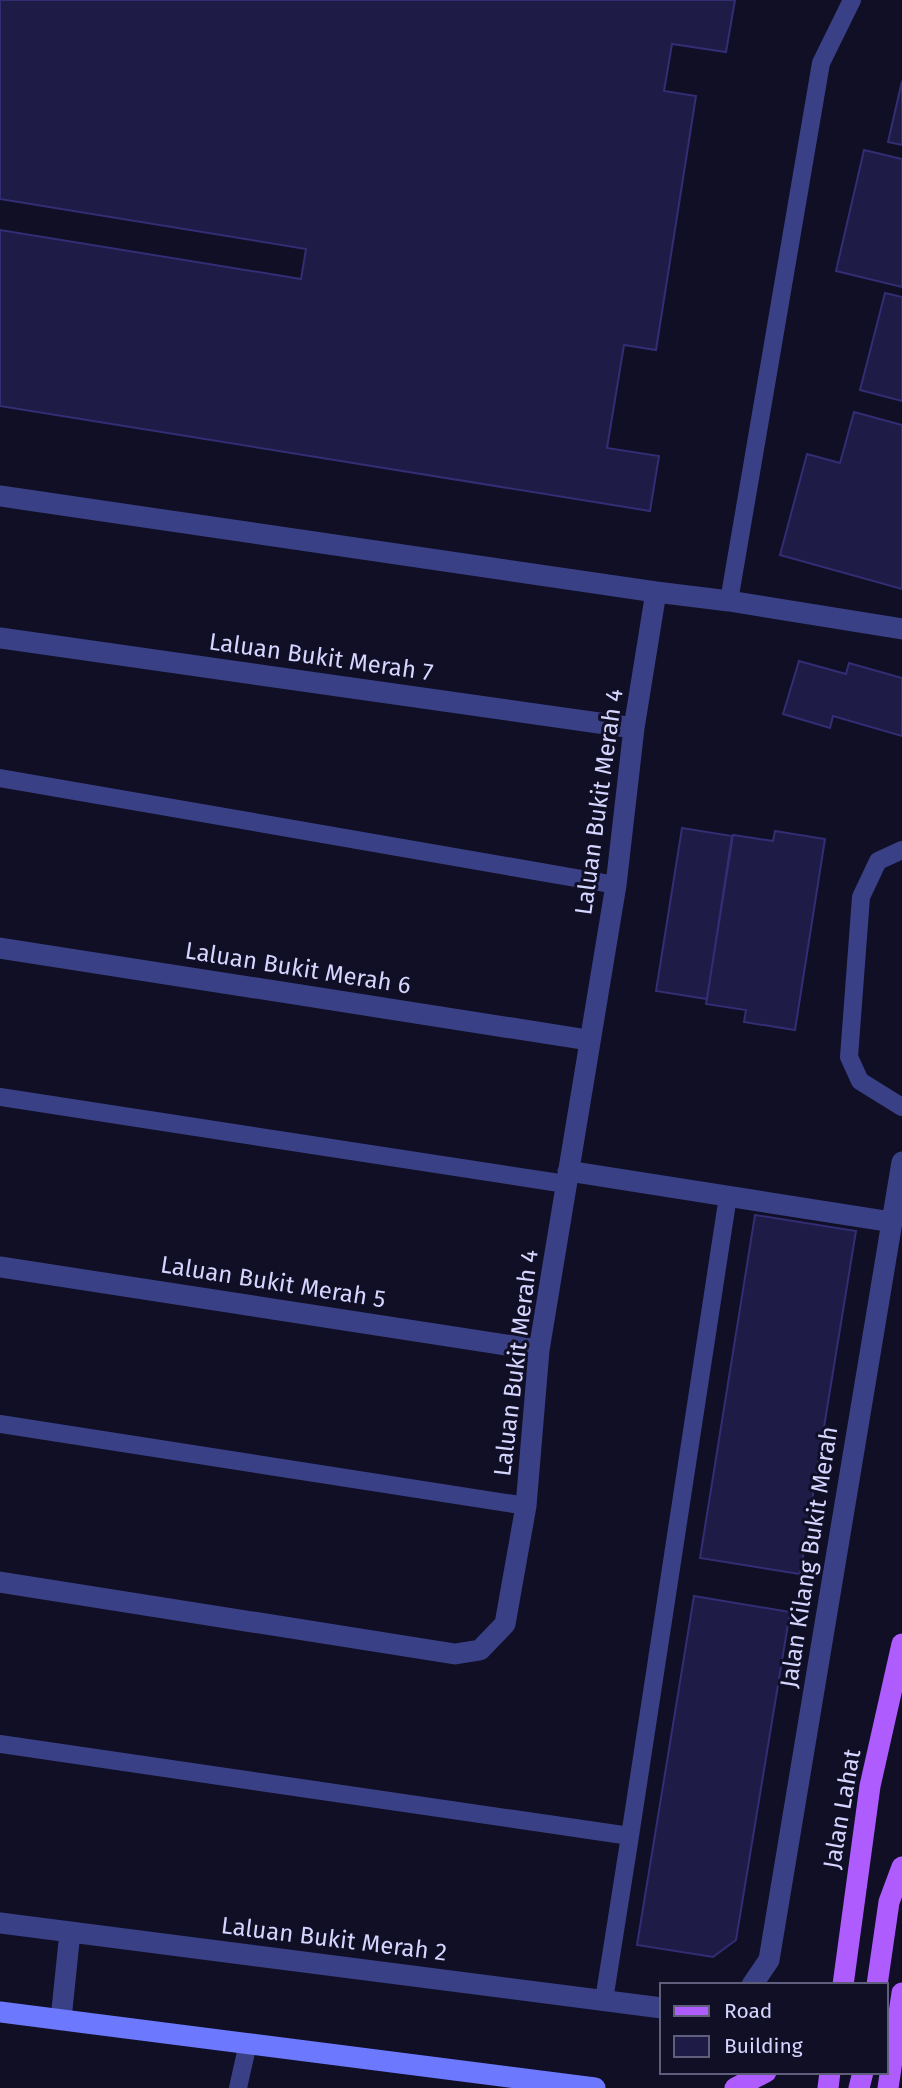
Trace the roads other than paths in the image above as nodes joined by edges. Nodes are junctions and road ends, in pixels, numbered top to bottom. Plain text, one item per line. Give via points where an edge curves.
1 (852, 0) edge
2 (0, 496) edge
3 (656, 592) junction
4 (729, 601) junction
5 (902, 629) edge
6 (0, 638) edge
7 (634, 728) junction
8 (0, 778) edge
9 (902, 850) edge
10 (616, 885) junction
11 (0, 948) edge
12 (588, 1040) junction
13 (0, 1097) edge
14 (902, 1107) edge
15 (902, 1162) edge
16 (567, 1177) junction
17 (728, 1196) junction
18 (892, 1222) junction
19 (0, 1267) edge
20 (539, 1350) junction
21 (0, 1424) edge
22 (526, 1506) junction
23 (0, 1582) edge
24 (902, 1644) edge
25 (902, 1703) edge
26 (0, 1744) edge
27 (870, 1786) junction
28 (630, 1836) junction
29 (902, 1867) edge
30 (0, 1923) edge
31 (70, 1932) junction
32 (753, 1983) edge
33 (842, 1983) edge
34 (877, 1983) edge
35 (902, 1993) edge
36 (604, 2000) junction
37 (660, 2008) edge
38 (0, 2011) edge
39 (61, 2019) junction
40 (248, 2043) junction
41 (762, 2074) edge
42 (562, 2085) edge
43 (238, 2088) edge
44 (595, 2088) edge
45 (735, 2088) edge
46 (888, 2088) edge

1 - 4 lane via 821,63
2 - 3 street
3 - 4 street
3 - 7 street, Laluan Bukit Merah 4
4 - 5 street
6 - 7 street, Laluan Bukit Merah 7
7 - 10 street, Laluan Bukit Merah 4
8 - 10 lane
9 - 14 lane via 878,861 861,897 849,1057 860,1081
10 - 12 street, Laluan Bukit Merah 4
11 - 12 street, Laluan Bukit Merah 6
12 - 16 street, Laluan Bukit Merah 4
13 - 16 lane
15 - 18 street, Jalan Kilang Bukit Merah
16 - 17 street
16 - 20 street, Laluan Bukit Merah 4
17 - 18 street
17 - 28 lane
18 - 32 street, Jalan Kilang Bukit Merah via 769,1960
19 - 20 street, Laluan Bukit Merah 5
20 - 22 street, Laluan Bukit Merah 4
21 - 22 lane
22 - 23 street, Laluan Bukit Merah 4 via 505,1624 480,1650 455,1654
24 - 27 main road, Jalan Lahat
25 - 27 main road
26 - 28 lane
27 - 33 main road, Jalan Lahat
28 - 36 lane
29 - 34 main road via 889,1902
30 - 31 street, Laluan Bukit Merah 2
31 - 36 street, Laluan Bukit Merah 2
31 - 39 street
35 - 46 main road
36 - 37 street, Laluan Bukit Merah 2
38 - 39 street
39 - 40 street
40 - 42 street
40 - 43 lane
41 - 45 main road
42 - 44 street

